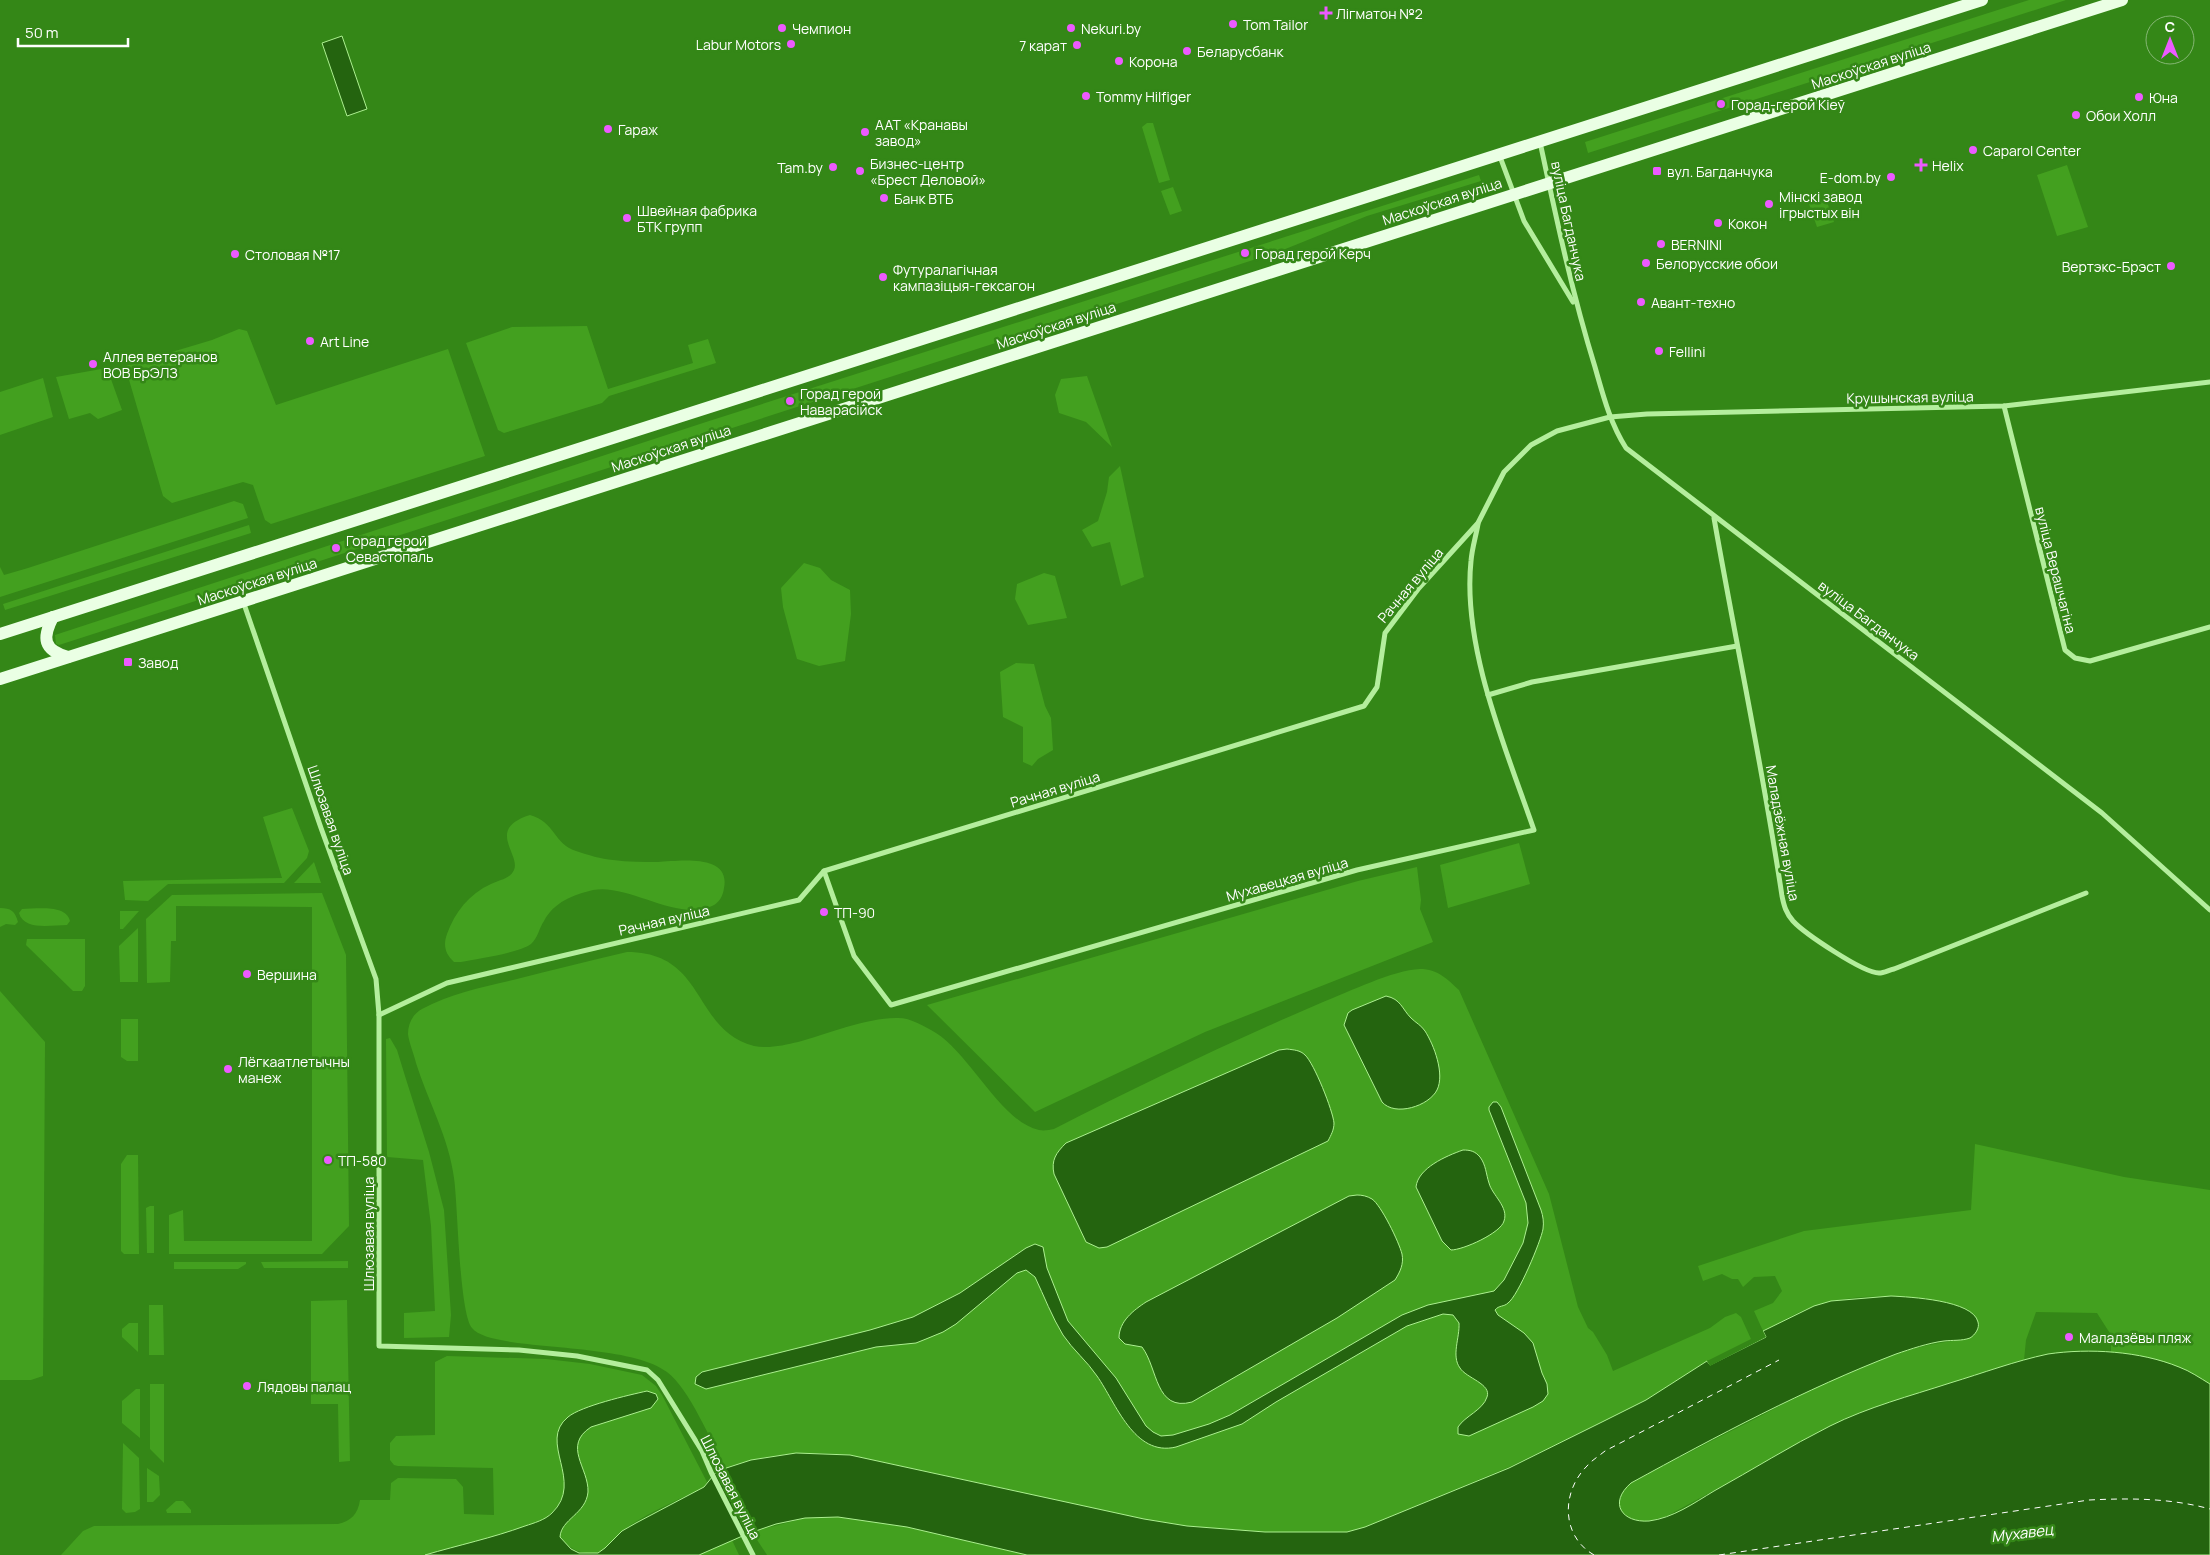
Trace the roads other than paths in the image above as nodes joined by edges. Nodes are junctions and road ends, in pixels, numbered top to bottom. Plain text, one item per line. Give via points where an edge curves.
1 (1982, 0) edge
2 (2122, 0) edge
3 (1540, 141) junction
4 (1499, 154) junction
5 (1549, 183) junction
6 (1514, 194) junction
7 (1576, 307) junction
8 (2210, 382) edge
9 (2004, 406) junction
10 (1610, 417) junction
11 (1714, 517) junction
12 (1478, 523) junction
13 (243, 601) junction
14 (53, 617) junction
15 (2210, 627) edge
16 (0, 634) edge
17 (1737, 646) junction
18 (68, 657) junction
19 (0, 678) edge
20 (1488, 695) junction
21 (824, 871) junction
22 (2086, 893) dead end
23 (2210, 910) edge
24 (378, 1015) junction
25 (753, 1555) edge

1 - 3 main road, Маскоўская вуліца
2 - 5 main road, Маскоўская вуліца
3 - 4 main road, Маскоўская вуліца
3 - 5 street, вуліца Багданчука
4 - 6 street, вуліца Багданчука
4 - 14 main road, Маскоўская вуліца
5 - 6 main road, Маскоўская вуліца
5 - 7 street, вуліца Багданчука
6 - 7 street, вуліца Багданчука via 1524,221
6 - 13 main road, Маскоўская вуліца
7 - 10 street, вуліца Багданчука
8 - 9 street, Крушынская вуліца
9 - 10 street, Крушынская вуліца
9 - 15 street, вуліца Верашчагіна via 2065,650 2075,658 2090,660
10 - 11 street, вуліца Багданчука via 1626,448
10 - 12 street, Рачная вуліца via 1557,431 1531,445 1504,472
11 - 17 street, Маладзёжная вуліца
11 - 23 street, вуліца Багданчука via 2102,813
12 - 20 street, Мухавецкая вуліца via 1470,560 1470,596
12 - 21 street, Рачная вуліца via 1386,631 1377,687 1364,706
13 - 18 main road, Маскоўская вуліца
13 - 24 street, Шлюзавая вуліца via 376,979
14 - 16 main road, Маскоўская вуліца
14 - 18 main road via 45,638 57,654
17 - 20 street via 1532,682
17 - 22 street, Маладзёжная вуліца via 1785,910 1801,927 1844,957 1867,970 1880,973
18 - 19 main road, Маскоўская вуліца
20 - 21 street, Мухавецкая вуліца via 1534,830 1356,870 891,1005 854,956
21 - 24 street, Рачная вуліца via 799,900 447,983
24 - 25 street, Шлюзавая вуліца via 380,1346 536,1352 577,1356 647,1370 658,1380 702,1451

